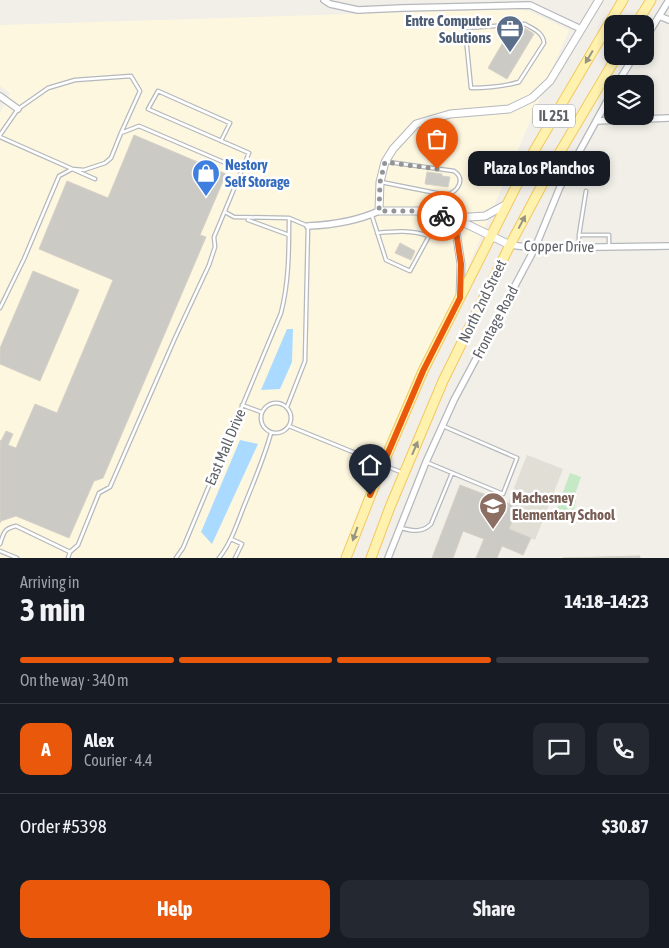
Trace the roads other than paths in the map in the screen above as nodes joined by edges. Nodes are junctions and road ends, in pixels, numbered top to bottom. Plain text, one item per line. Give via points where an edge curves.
1 (324, 0) edge
2 (402, 0) edge
3 (600, 0) edge
4 (623, 0) edge
5 (651, 0) edge
6 (669, 0) edge
7 (402, 8) junction
8 (642, 15) edge
9 (659, 16) junction
10 (669, 20) edge
11 (654, 24) edge
12 (507, 25) joint
13 (581, 29) junction
14 (612, 65) edge
15 (0, 96) edge
16 (604, 107) edge
17 (18, 109) junction
18 (669, 118) edge
19 (597, 121) junction
20 (121, 133) junction
21 (0, 136) edge
22 (221, 141) junction
23 (385, 162) junction
24 (72, 169) junction
25 (242, 170) junction
26 (95, 179) dead end
27 (380, 182) junction
28 (586, 191) dead end
29 (507, 204) junction
30 (379, 211) junction
31 (225, 212) junction
32 (372, 214) junction
33 (244, 218) junction
34 (289, 218) junction
35 (454, 218) junction
36 (308, 226) junction
37 (378, 233) junction
38 (289, 235) junction
39 (491, 235) junction
40 (579, 235) junction
41 (510, 245) junction
42 (669, 246) edge
43 (579, 247) junction
44 (610, 247) junction
45 (535, 248) junction
46 (460, 298) junction
47 (0, 308) edge
48 (242, 405) junction
49 (286, 407) junction
50 (261, 412) junction
51 (290, 426) junction
52 (443, 426) junction
53 (272, 433) junction
54 (426, 462) junction
55 (383, 464) junction
56 (404, 473) junction
57 (452, 473) junction
58 (400, 527) junction
59 (230, 538) junction
60 (0, 544) edge
61 (0, 550) edge
62 (70, 552) junction
63 (7, 554) junction
64 (7, 558) edge
65 (17, 558) edge
66 (68, 558) edge
67 (176, 558) edge
68 (218, 558) edge
69 (236, 558) edge
70 (346, 558) edge
71 (371, 558) edge
72 (388, 558) edge

1 - 7 street via 358,10
2 - 7 street
3 - 13 street
4 -> 29 main road, North 2nd Street / IL 251 via 534,151
5 - 8 main road
6 - 9 street
7 - 13 street via 530,5
9 - 10 street
9 - 11 street
12 - 12 lane via 465,28 470,88 498,88 519,82 544,43 540,33 525,24
13 - 23 street via 550,81 532,98 509,109 450,114 416,124
41 -> 14 main road, North 2nd Street / IL 251 via 556,157
15 - 17 street
16 - 19 street, Frontage Road
17 - 20 lane via 48,88 75,80 130,76 140,91
17 - 21 lane
18 - 19 street
19 - 45 street, Frontage Road via 560,187
20 - 24 lane via 111,158 105,163 84,170
20 - 25 lane via 139,126
21 - 24 lane
22 - 22 lane via 148,109 158,91 230,123
22 - 25 lane via 249,153
23 - 27 street
23 - 27 lane via 454,171 460,180 459,186 452,194 446,195
24 - 26 lane
24 - 47 lane via 59,176
25 - 31 lane
27 - 30 street
28 - 40 lane
29 - 35 street via 485,216
29 - 39 main road, North 2nd Street / IL 251
30 - 32 street, Copper Drive
30 - 35 street, Copper Drive via 422,211
31 - 33 lane
31 - 62 lane via 214,237 216,248 209,265 110,487 99,493 78,545
32 - 36 street, Copper Drive via 331,225
32 - 37 lane
33 - 34 lane
33 - 38 lane
34 - 36 lane
34 - 38 lane, East Mall Drive
35 - 39 street, Copper Drive
35 - 46 street via 461,264
36 - 49 lane via 305,361
37 - 37 lane via 386,260 410,271 429,236 409,231
38 - 48 lane, East Mall Drive via 281,313
39 - 41 street, Copper Drive
39 - 46 main road, North 2nd Street / IL 251
40 - 43 lane
40 - 44 lane via 609,235
41 - 45 street, Copper Drive
56 -> 41 main road, North 2nd Street / IL 251 via 443,382
42 - 44 street, Copper Drive
43 - 44 street, Copper Drive
43 - 45 street, Copper Drive
45 - 52 street, Frontage Road
46 - 55 main road, North 2nd Street / IL 251 via 423,371
48 - 50 lane
48 - 67 lane, East Mall Drive
49 - 50 lane via 272,403
49 - 51 lane via 291,416
50 - 53 lane via 263,427
51 - 53 lane via 282,433
51 - 55 lane
52 - 54 street, Frontage Road
52 - 57 lane via 517,458 503,494
53 - 59 lane
54 - 57 lane
54 - 58 street, Frontage Road
55 - 56 lane
55 -> 70 main road, North 2nd Street / IL 251
56 - 71 main road, North 2nd Street / IL 251
57 - 58 lane via 431,524 412,531
58 - 72 street, Frontage Road
59 - 68 lane
59 - 69 lane via 242,544
60 - 62 lane via 4,532 16,526
61 - 63 lane
62 - 66 lane
63 - 64 lane
63 - 65 lane

